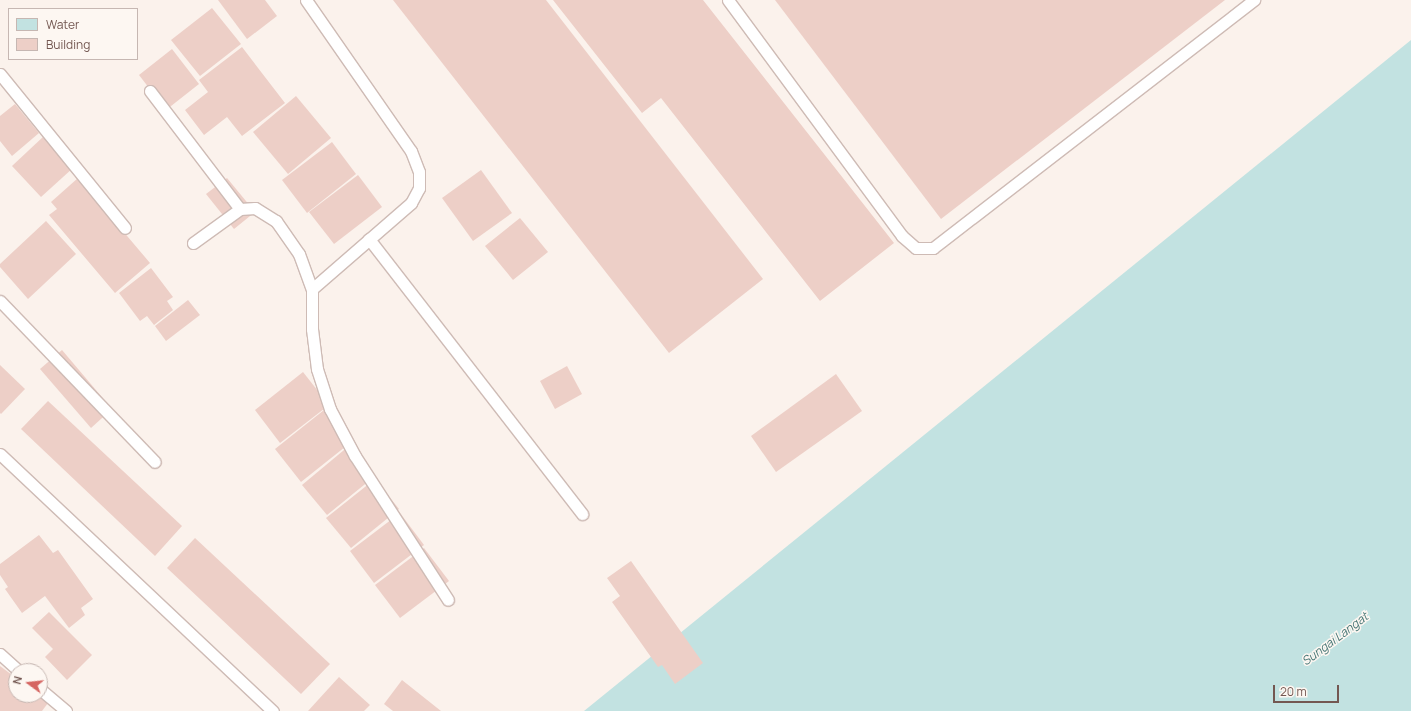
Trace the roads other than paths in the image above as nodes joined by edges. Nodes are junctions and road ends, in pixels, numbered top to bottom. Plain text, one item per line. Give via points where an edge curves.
1 (306, 0) edge
2 (728, 0) edge
3 (1254, 0) edge
4 (0, 74) edge
5 (150, 91) dead end
6 (240, 209) junction
7 (125, 228) dead end
8 (369, 239) junction
9 (193, 243) dead end
10 (312, 289) junction
11 (0, 301) edge
12 (0, 454) edge
13 (155, 462) dead end
14 (582, 514) dead end
15 (448, 600) dead end
16 (0, 654) edge
17 (10, 663) edge
18 (48, 696) edge
19 (66, 711) edge
20 (273, 711) edge

1 - 8 lane via 411,151 419,172 419,188 411,203
2 - 3 lane via 902,236 916,248 933,248
4 - 7 lane
5 - 6 lane
6 - 9 lane
6 - 10 lane via 255,208 276,221 299,254
8 - 10 lane
8 - 14 lane
10 - 15 lane via 312,329 318,369 330,409 355,456
11 - 13 lane
12 - 20 lane
16 - 17 lane
18 - 19 lane

